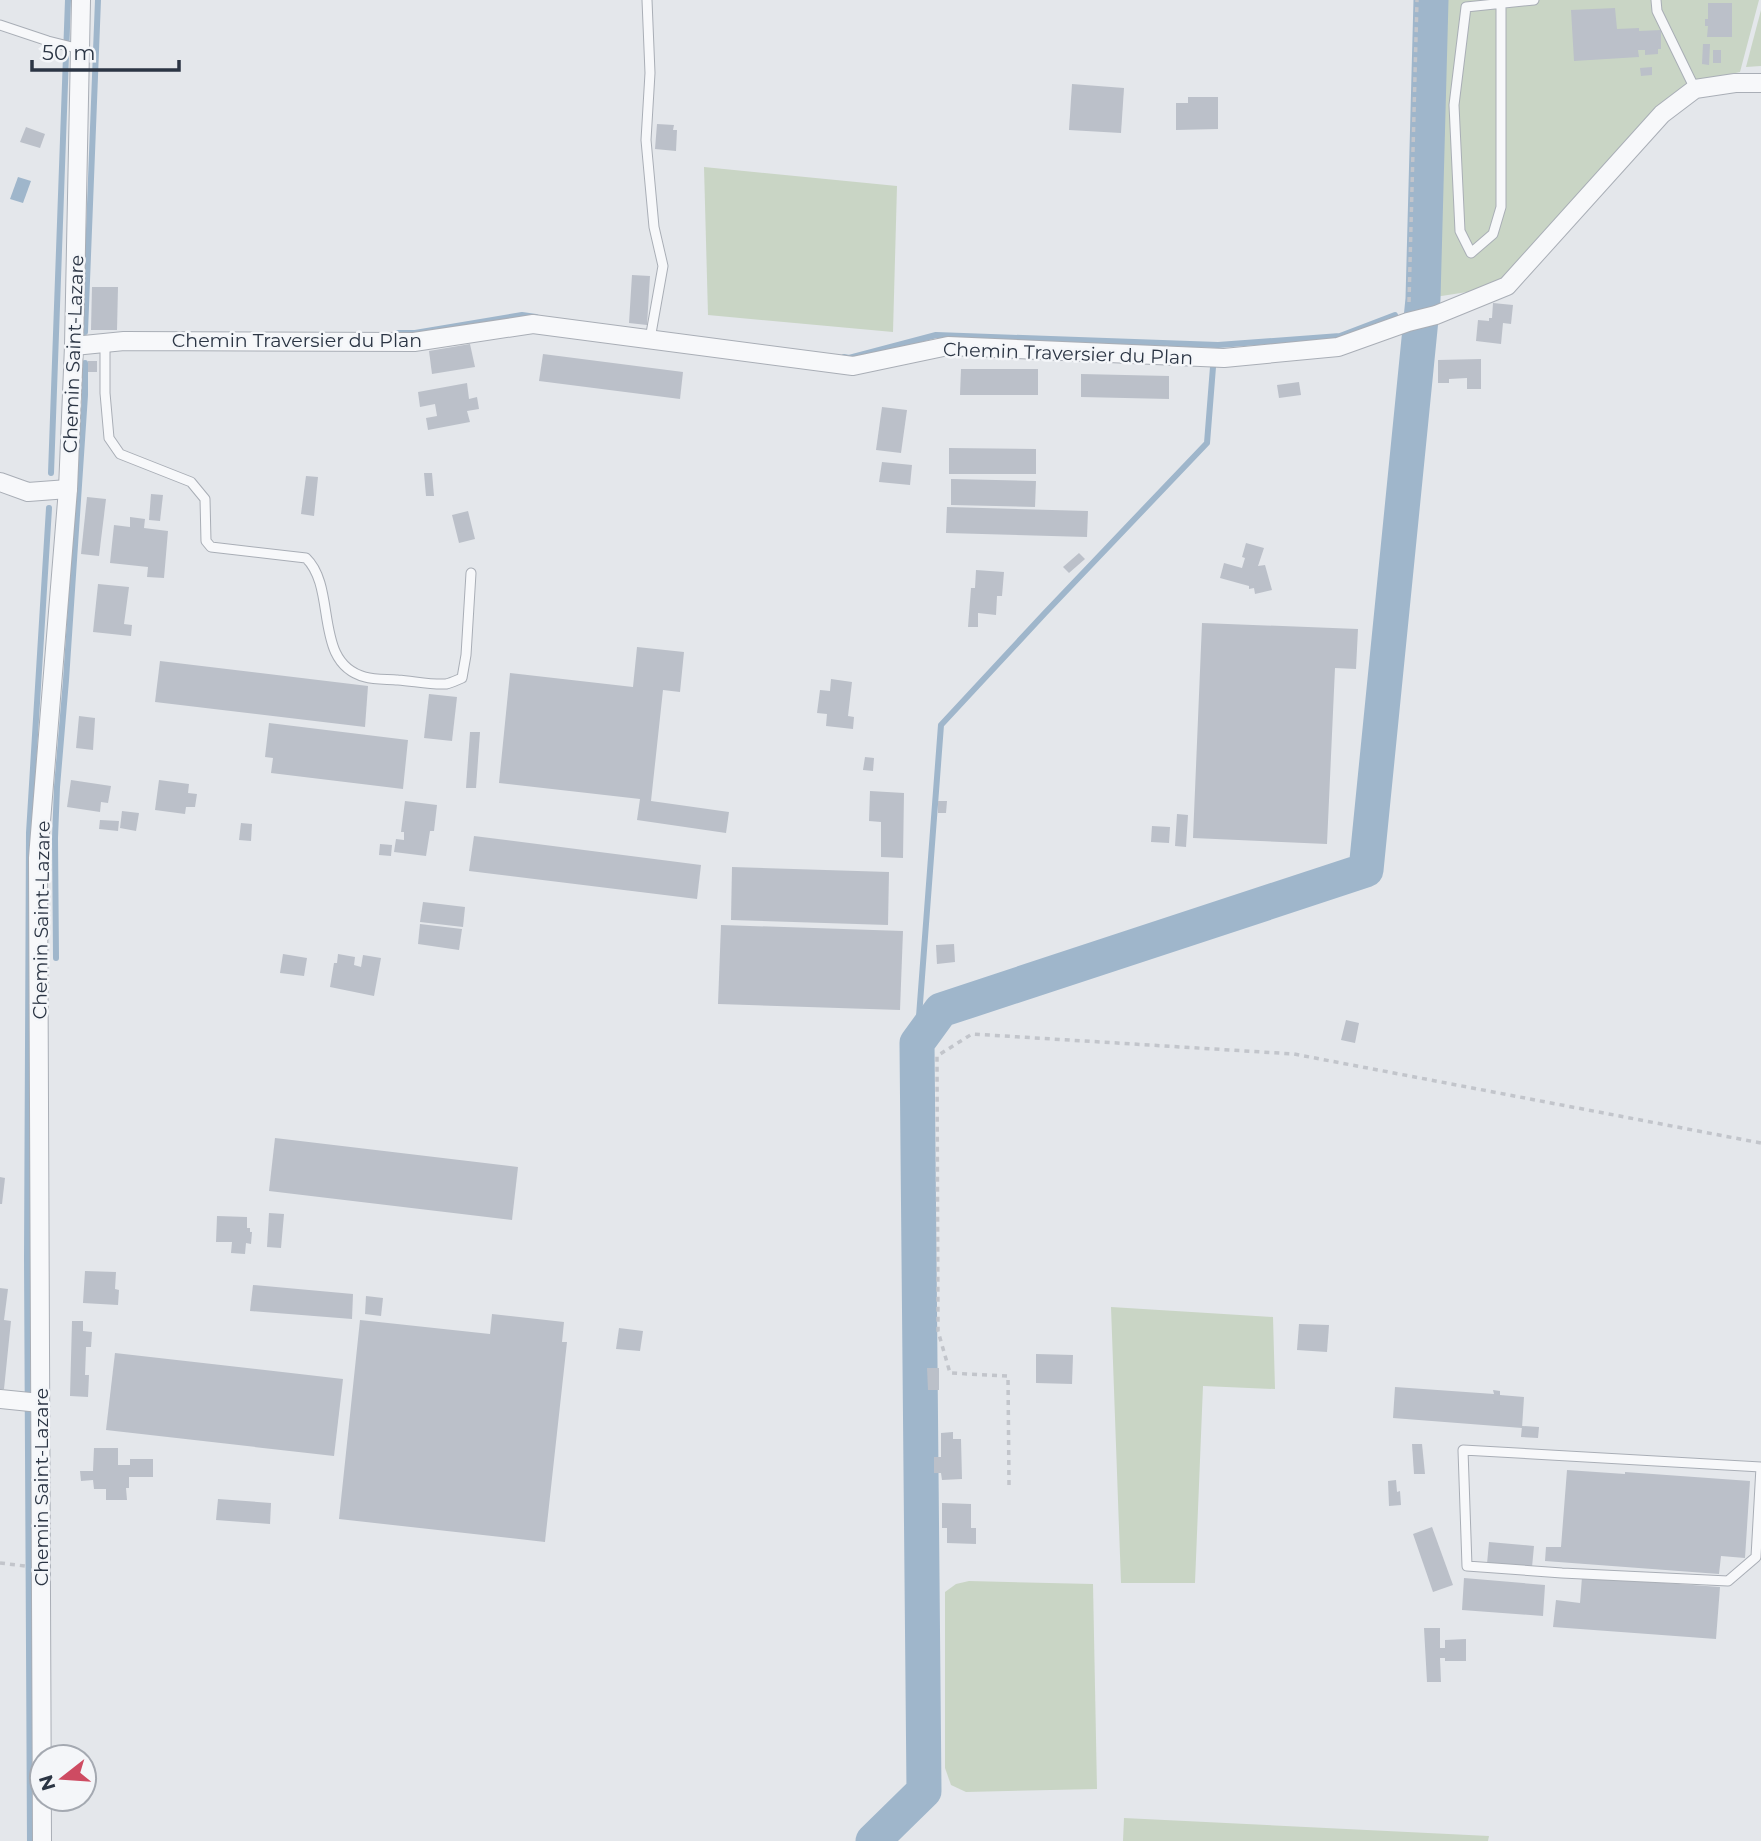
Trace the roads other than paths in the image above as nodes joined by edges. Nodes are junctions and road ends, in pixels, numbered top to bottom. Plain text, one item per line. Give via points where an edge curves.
1 (81, 0) edge
2 (646, 0) edge
3 (1534, 0) edge
4 (1656, 0) edge
5 (1501, 1) edge
6 (0, 25) edge
7 (78, 48) junction
8 (1761, 83) edge
9 (1695, 89) junction
10 (650, 339) junction
11 (105, 343) junction
12 (74, 346) junction
13 (0, 482) edge
14 (68, 489) junction
15 (471, 573) dead end
16 (0, 1399) edge
17 (32, 1402) junction
18 (1761, 1467) edge
19 (42, 1841) edge

1 - 7 street, Chemin Saint-Lazare
2 - 10 lane via 650,73 646,140 654,227 663,266
3 - 5 lane
4 - 9 lane
5 - 5 lane via 1466,7 1454,105 1460,231 1471,253 1493,233 1501,206
6 - 7 lane
7 - 12 street, Chemin Saint-Lazare
8 - 9 street, Chemin Traversier du Plan
9 - 10 street, Chemin Traversier du Plan via 1662,114 1507,286 1338,347 1224,358 948,346 853,366
10 - 11 street, Chemin Traversier du Plan via 533,324 414,342
11 - 12 street, Chemin Traversier du Plan
11 - 15 lane via 109,438 120,454 191,482 205,499 206,541 212,547 306,558 313,564 321,582 331,642 350,669 365,677 434,683 448,684 461,678
12 - 14 street, Chemin Saint-Lazare
13 - 14 street via 28,492
14 - 17 street, Chemin Saint-Lazare via 38,858
16 - 17 street
17 - 19 street, Chemin Saint-Lazare
18 - 18 lane via 1463,1450 1466,1566 1728,1581 1756,1558

